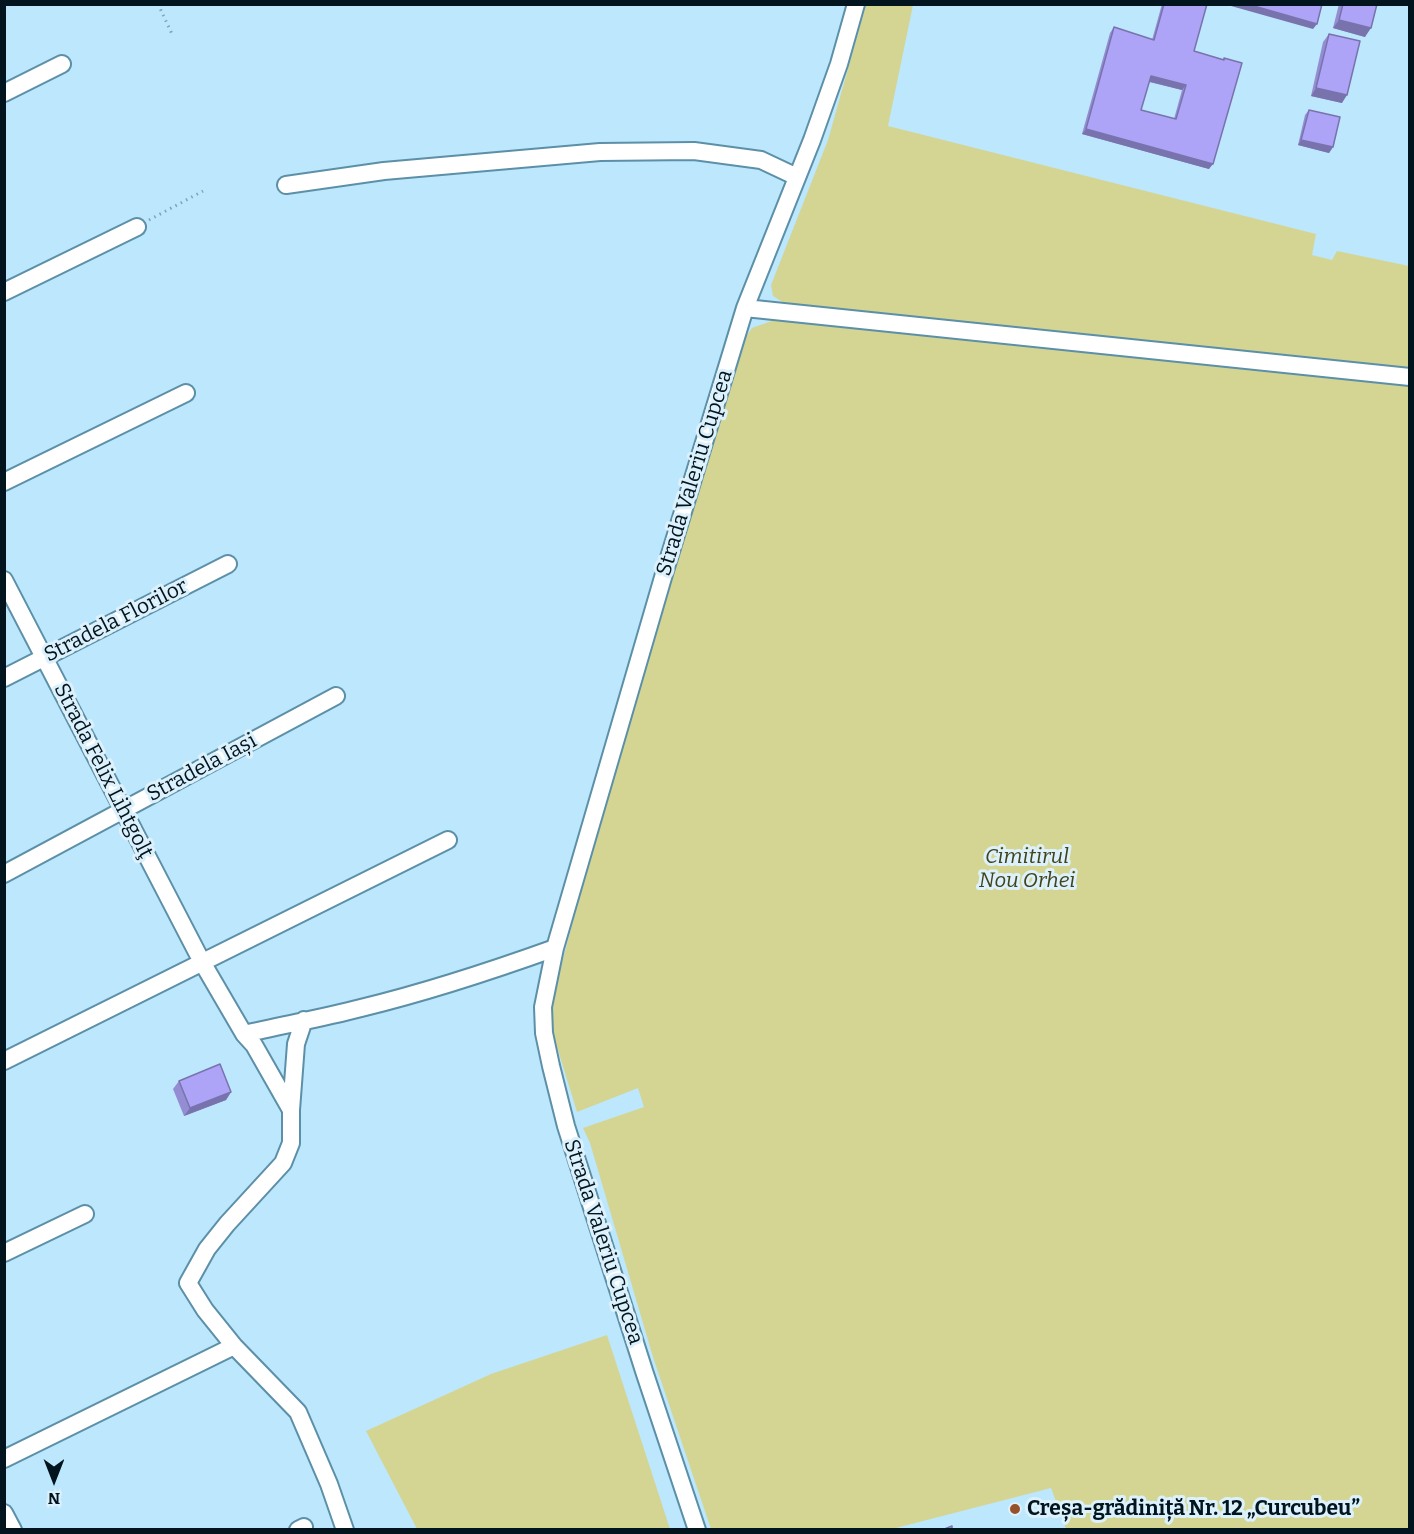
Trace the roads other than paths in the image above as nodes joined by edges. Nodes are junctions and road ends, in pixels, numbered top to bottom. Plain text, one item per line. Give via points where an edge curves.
1 (856, 4) edge
2 (62, 64) dead end
3 (4, 93) edge
4 (797, 177) junction
5 (286, 185) dead end
6 (137, 227) road end
7 (4, 292) edge
8 (745, 308) junction
9 (1410, 377) edge
10 (186, 393) dead end
11 (4, 482) edge
12 (228, 564) dead end
13 (4, 580) edge
14 (45, 657) junction
15 (4, 678) edge
16 (336, 696) dead end
17 (123, 810) junction
18 (448, 840) dead end
19 (4, 874) edge
20 (555, 948) junction
21 (202, 962) junction
22 (304, 1020) junction
23 (244, 1034) junction
24 (4, 1061) edge
25 (291, 1110) junction
26 (86, 1214) dead end
27 (4, 1253) edge
28 (234, 1346) junction
29 (4, 1459) edge
30 (4, 1513) edge
31 (13, 1530) edge
32 (345, 1530) edge
33 (697, 1530) edge

1 - 4 street, Strada Valeriu Cupcea via 839,64
2 - 3 street
4 - 5 street via 761,160 694,151 624,152 384,171
4 - 8 street, Strada Valeriu Cupcea
6 - 7 street
8 - 9 street
8 - 20 street, Strada Valeriu Cupcea
10 - 11 street
12 - 14 street, Stradela Florilor
13 - 14 street, Strada Felix Lihtgolţ
14 - 15 street, Stradela Florilor
14 - 17 street, Strada Felix Lihtgolţ
16 - 17 street, Stradela Iași
17 - 19 street, Stradela Iași
17 - 21 street, Strada Felix Lihtgolţ
18 - 21 street
20 - 22 street via 429,990
20 - 33 street, Strada Valeriu Cupcea via 543,1007 551,1066 577,1160
21 - 23 street, Strada Felix Lihtgolţ
21 - 24 street
22 - 23 street
22 - 25 street via 296,1044
23 - 25 street, Strada Felix Lihtgolţ
25 - 28 street via 291,1143 283,1163 207,1249 188,1283
26 - 27 street
28 - 29 street
28 - 32 street via 298,1412
30 - 31 street

